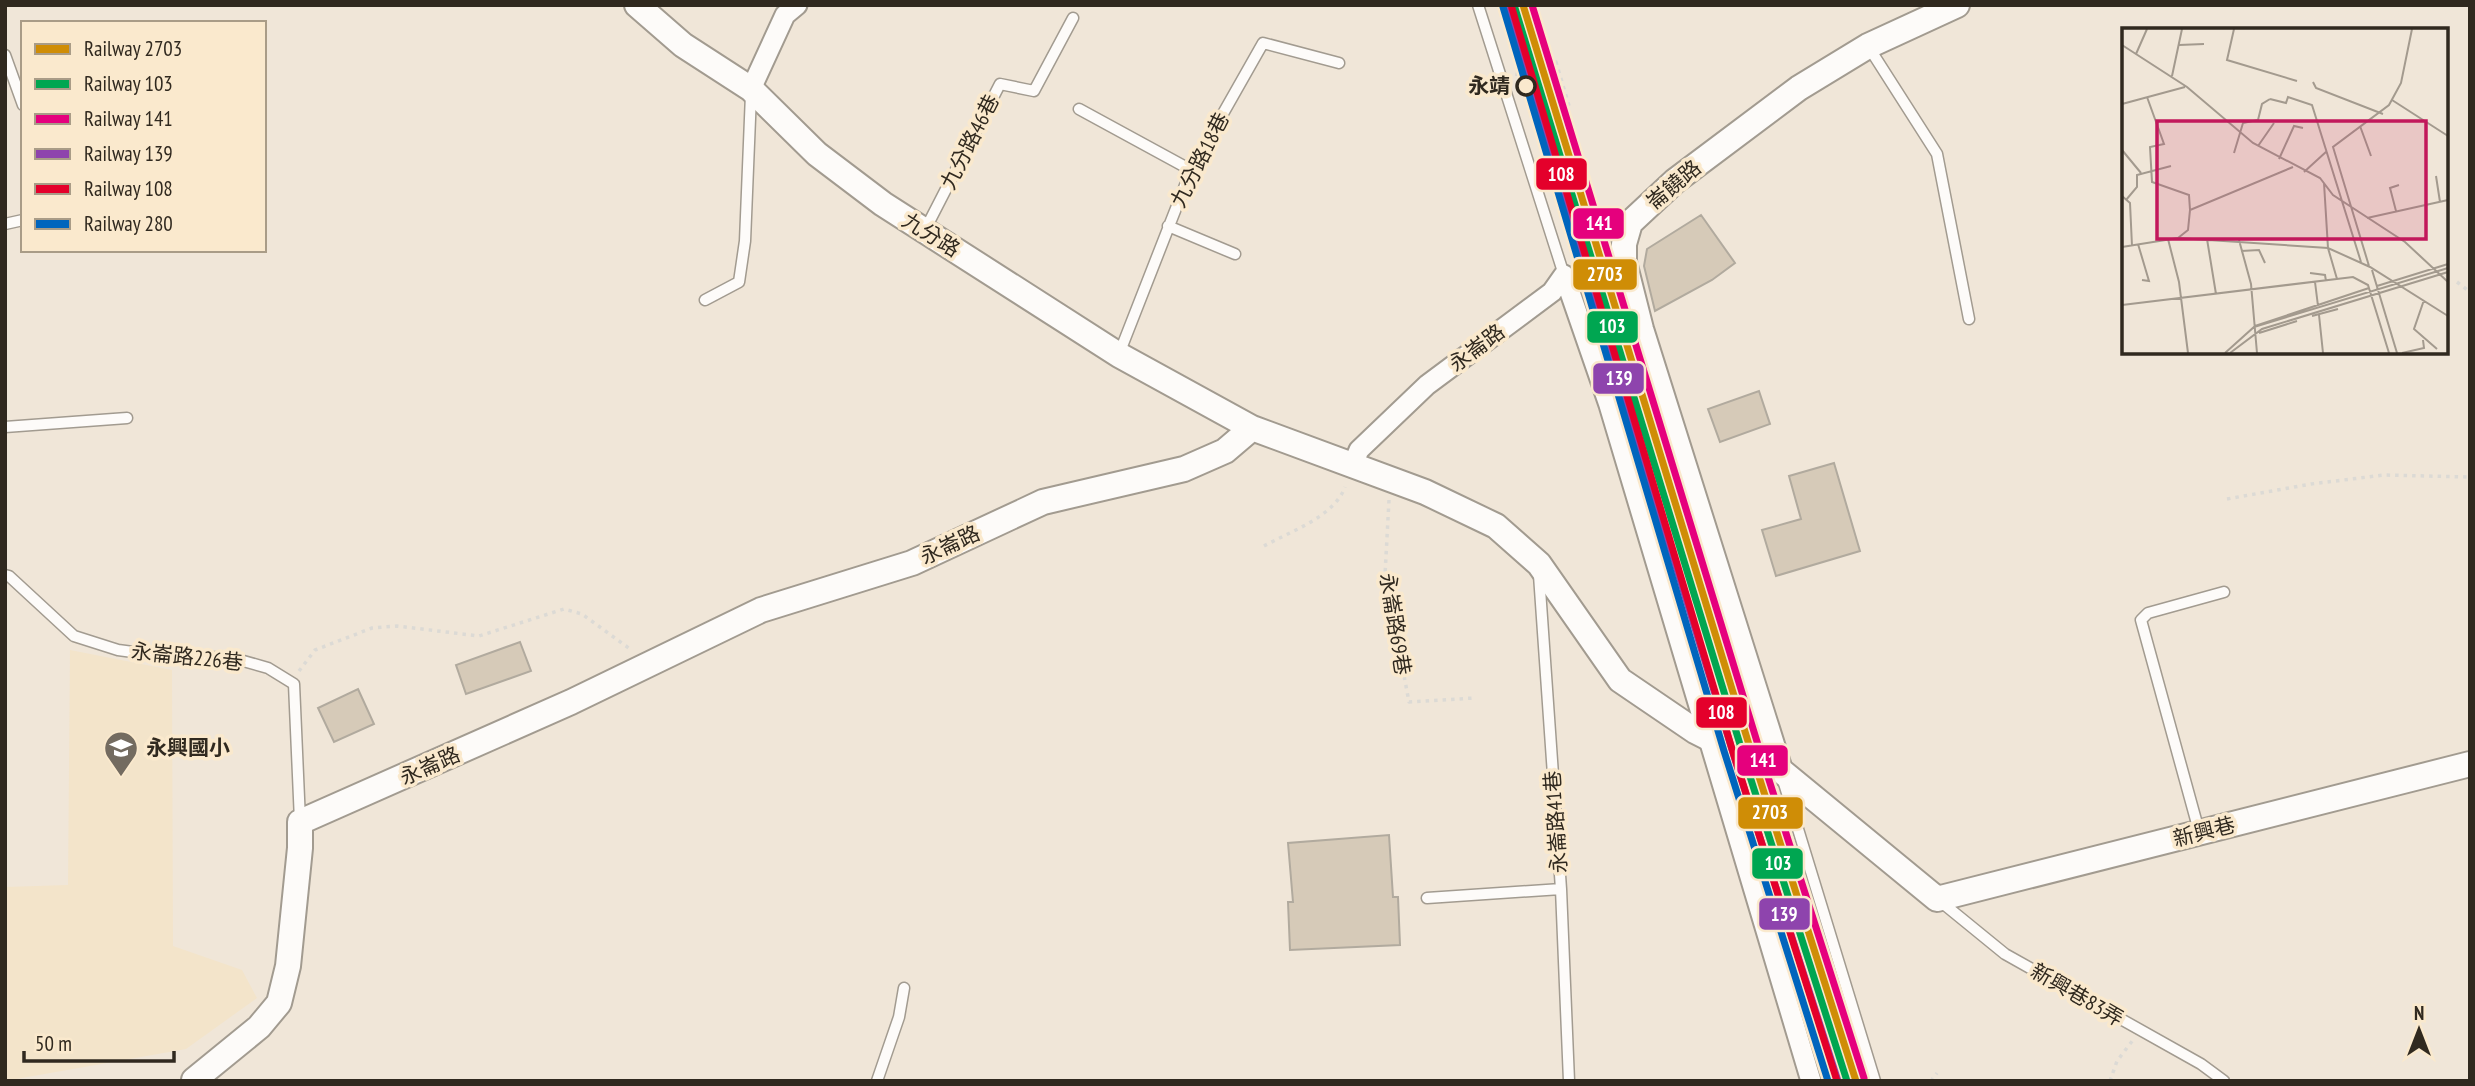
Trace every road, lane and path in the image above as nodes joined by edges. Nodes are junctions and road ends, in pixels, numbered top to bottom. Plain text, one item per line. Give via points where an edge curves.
1 (638, 5) edge
2 (797, 5) edge
3 (1478, 5) edge
4 (1957, 5) edge
5 (1073, 18) dead end
6 (1868, 46) junction
7 (6, 57) edge
8 (1339, 64) dead end
9 (1517, 74) dead end
10 (751, 89) junction
11 (21, 99) edge
12 (1079, 109) dead end
13 (1570, 109) dead end
14 (1191, 170) junction
15 (1168, 226) junction
16 (925, 231) junction
17 (1235, 254) dead end
18 (1564, 275) junction
19 (2456, 282) dead end
20 (2470, 292) edge
21 (705, 300) dead end
22 (1969, 320) dead end
23 (1119, 355) junction
24 (127, 418) dead end
25 (5, 427) edge
26 (1252, 428) junction
27 (1352, 467) junction
28 (2470, 477) edge
29 (1390, 480) junction
30 (2227, 499) dead end
31 (1264, 546) dead end
32 (1539, 564) junction
33 (5, 575) edge
34 (2224, 592) dead end
35 (649, 662) junction
36 (294, 684) junction
37 (1475, 698) dead end
38 (1707, 735) junction
39 (2470, 764) edge
40 (1780, 770) junction
41 (300, 822) junction
42 (2200, 834) junction
43 (1561, 889) junction
44 (1427, 898) dead end
45 (1937, 899) junction
46 (904, 988) dead end
47 (2140, 1030) junction
48 (1937, 1073) dead end
49 (194, 1080) edge
50 (182, 1081) edge
51 (207, 1081) edge
52 (877, 1081) edge
53 (1569, 1081) edge
54 (1811, 1081) edge
55 (1875, 1081) edge
56 (1931, 1081) edge
57 (2110, 1081) edge
58 (2224, 1081) edge

1 - 10 street, 九分路 via 683,44
2 - 10 street via 785,15
3 - 18 lane
4 - 6 street, 崙饒路
5 - 16 lane, 九分路46巷 via 1034,91 1000,84
6 - 22 lane via 1937,154
6 - 40 street, 崙饒路 via 1799,88 1675,181 1630,223 1624,244 1624,262 1641,329
7 - 11 lane
8 - 14 lane, 九分路18巷 via 1263,43
9 - 13 path via 1556,62
10 - 16 street, 九分路 via 817,154
10 - 21 lane via 739,282
12 - 14 lane
14 - 15 lane, 九分路18巷
15 - 17 lane
15 - 23 lane, 九分路18巷
16 - 23 street, 九分路
18 - 27 street, 永崙路 via 1552,292 1427,385 1359,450
18 - 38 street via 1609,405
19 - 20 path
23 - 26 street, 九分路
24 - 25 lane
26 - 27 street
26 - 35 street, 永崙路 via 1225,451 1184,470 1043,502 912,563 761,610
27 - 29 street
27 - 31 path via 1341,497 1317,518
28 - 30 path via 2384,475
29 - 32 street via 1496,526
29 - 37 path, 永崙路69巷 via 1385,575 1409,702
32 - 38 street via 1620,680
32 - 43 lane, 永崙路41巷
33 - 36 lane, 永崙路226巷 via 74,636 118,650 178,658 229,657 268,668
34 - 42 lane via 2148,613 2141,620
35 - 36 path via 582,614 564,609 479,636 397,626 372,628 314,650
35 - 41 street, 永崙路 via 571,702
36 - 41 lane
38 - 40 street
38 - 54 street
39 - 42 street, 新興巷
40 - 45 street
40 - 55 lane
41 - 49 street via 288,966 279,1003 259,1027
42 - 45 street, 新興巷
43 - 44 lane
43 - 53 lane, 永崙路41巷
45 - 47 lane, 新興巷83弄 via 2005,954
46 - 52 lane
47 - 57 path via 2117,1061
47 - 58 lane, 新興巷83弄
48 - 56 path
49 - 50 street
49 - 51 street

